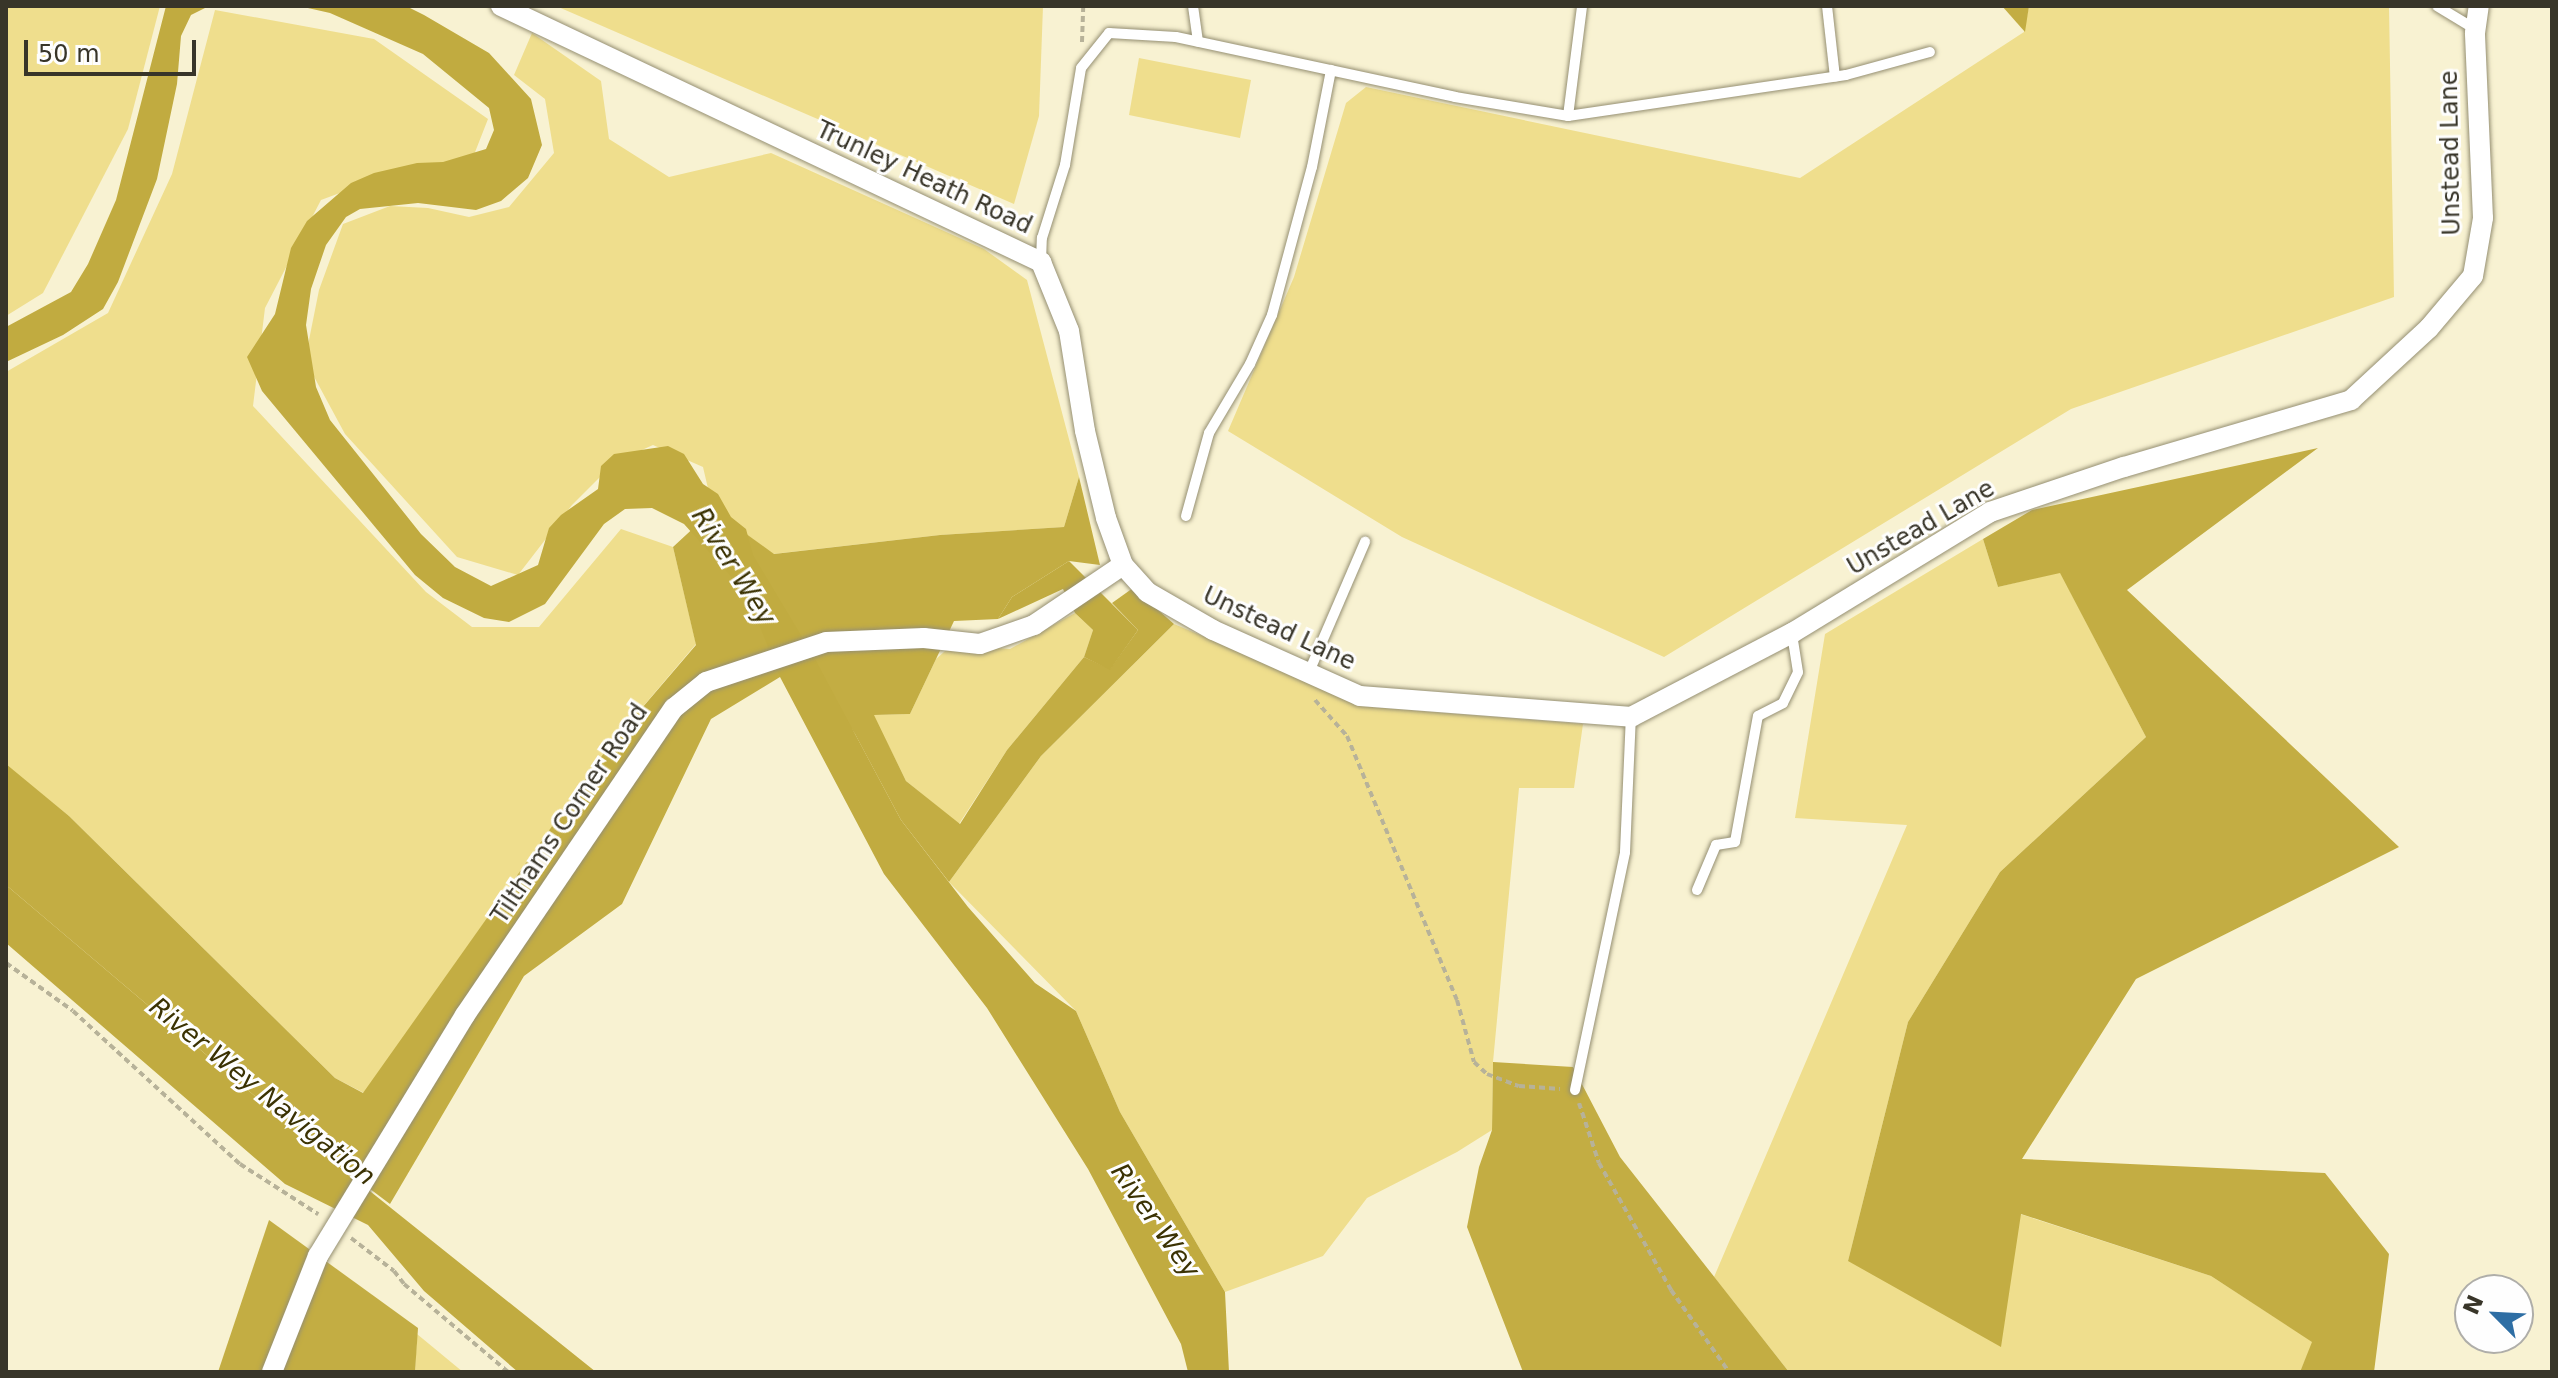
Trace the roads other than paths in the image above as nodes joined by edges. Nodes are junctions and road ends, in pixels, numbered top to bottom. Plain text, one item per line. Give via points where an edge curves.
1 (501, 6) edge
2 (1193, 6) edge
3 (1582, 6) edge
4 (1827, 6) edge
5 (2437, 6) edge
6 (2479, 6) edge
7 (2475, 29) junction
8 (1198, 42) junction
9 (1930, 52) dead end
10 (1331, 70) junction
11 (1835, 77) junction
12 (1568, 116) junction
13 (1041, 262) junction
14 (1186, 516) dead end
15 (1365, 542) dead end
16 (1123, 565) junction
17 (1792, 633) junction
18 (1309, 672) junction
19 (1631, 717) junction
20 (1697, 890) dead end
21 (1575, 1090) road end
22 (272, 1372) edge

1 - 13 street, Trunley Heath Road
2 - 8 lane
3 - 12 lane
4 - 11 lane
5 - 7 lane
6 - 7 street, Unstead Lane
7 - 17 street, Unstead Lane via 2483,218 2473,276 2429,328 2351,400 1990,512
8 - 10 lane
8 - 13 lane via 1109,33 1081,68
9 - 11 lane
10 - 12 lane
10 - 14 lane via 1312,167 1272,315 1209,433
11 - 12 lane
13 - 16 street, Trunley Heath Road via 1069,331 1085,431
15 - 18 lane
16 - 18 street, Unstead Lane via 1147,592 1213,630
16 - 22 street, Tilthams Corner Road via 1034,625 980,644 924,638 826,642 706,682 674,708 465,1015 318,1256
17 - 19 street, Unstead Lane
17 - 20 lane via 1798,672 1783,703 1758,716 1735,842 1716,845
18 - 19 street, Unstead Lane via 1360,696
19 - 21 lane via 1625,852

